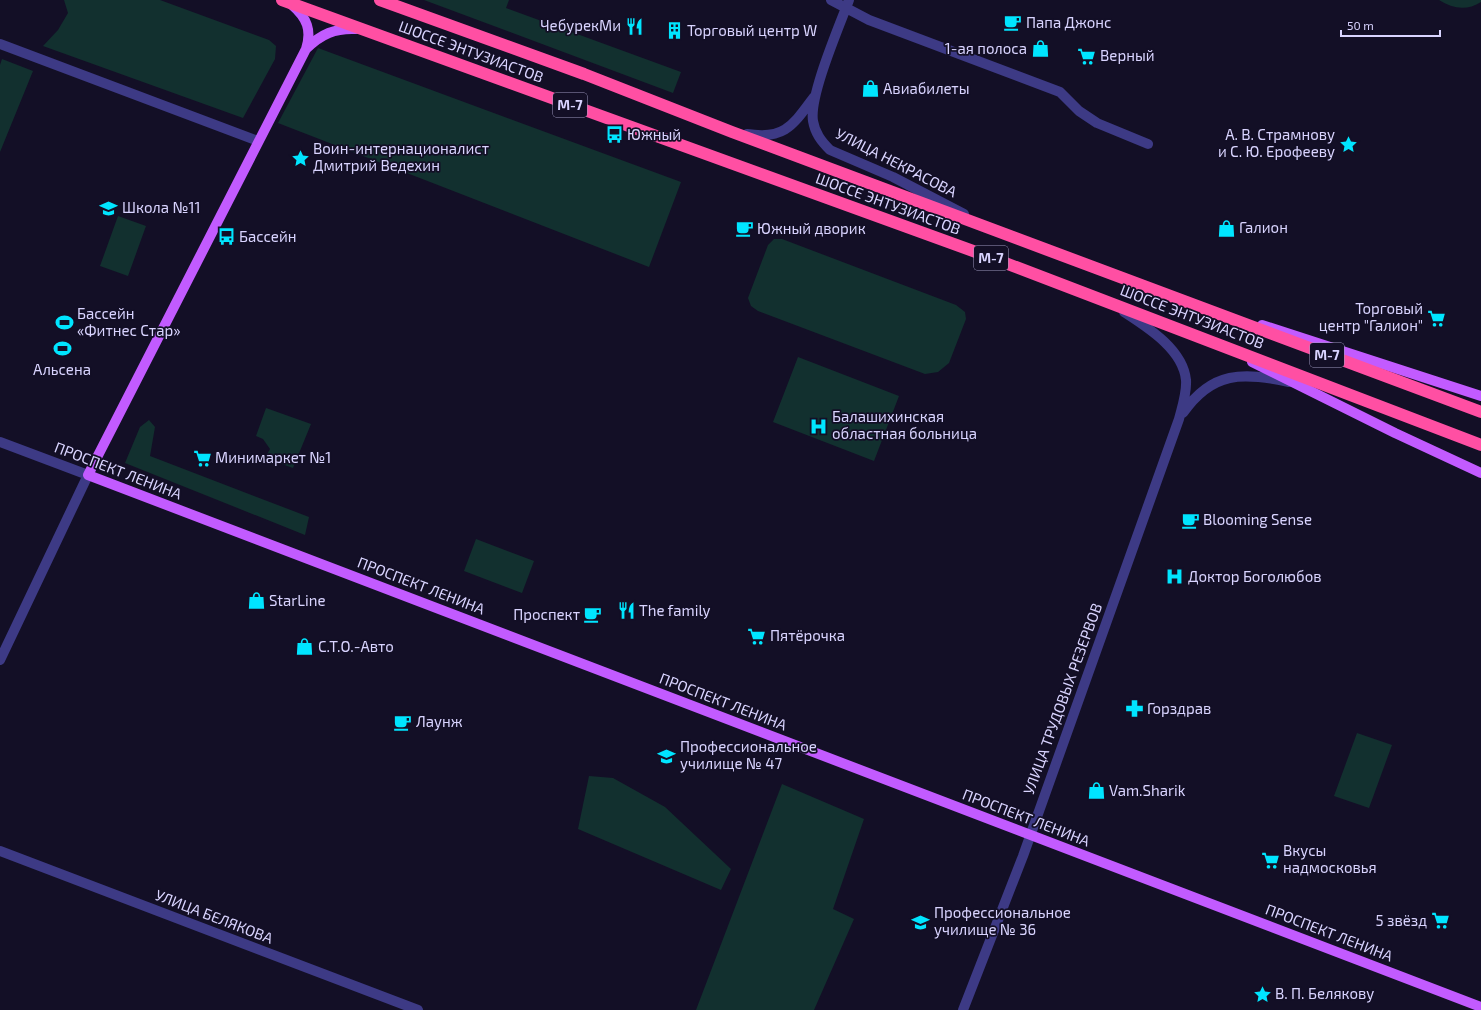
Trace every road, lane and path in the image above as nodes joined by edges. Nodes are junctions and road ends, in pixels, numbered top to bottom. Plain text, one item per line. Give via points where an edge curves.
1 (380, 0) edge
2 (831, 0) edge
3 (286, 1) edge
4 (848, 3) edge
5 (363, 30) junction
6 (0, 44) edge
7 (306, 49) junction
8 (814, 97) junction
9 (732, 132) junction
10 (258, 141) junction
11 (1148, 144) dead end
12 (998, 232) junction
13 (1174, 297) junction
14 (1111, 303) junction
15 (1204, 339) junction
16 (1295, 384) junction
17 (1481, 396) edge
18 (1481, 412) edge
19 (1179, 419) junction
20 (0, 442) edge
21 (1481, 445) edge
22 (1481, 473) edge
23 (88, 475) junction
24 (0, 660) edge
25 (1031, 835) junction
26 (0, 851) edge
27 (1481, 1007) edge
28 (418, 1010) edge
29 (964, 1010) edge

1 - 9 highway, ШОССЕ ЭНТУЗИАСТОВ / М-7 via 584,74
2 - 4 street
3 - 5 highway, ШОССЕ ЭНТУЗИАСТОВ / М-7
3 - 7 main road via 300,12 309,29
4 - 8 street, УЛИЦА НЕКРАСОВА
4 - 11 street via 869,20 1060,92 1079,111 1097,123
5 - 7 main road via 332,31
5 - 14 highway, ШОССЕ ЭНТУЗИАСТОВ / М-7
6 - 10 street
7 - 10 main road
8 - 9 street, УЛИЦА НЕКРАСОВА via 799,117 779,134 758,136
8 - 12 street, УЛИЦА НЕКРАСОВА via 813,120 816,133 830,150 893,177
9 - 12 highway, ШОССЕ ЭНТУЗИАСТОВ / М-7
10 - 23 main road
12 - 13 highway, ШОССЕ ЭНТУЗИАСТОВ / М-7
13 - 17 main road
13 - 18 highway, ШОССЕ ЭНТУЗИАСТОВ / М-7
14 - 15 highway, ШОССЕ ЭНТУЗИАСТОВ / М-7
14 - 19 street, УЛИЦА ТРУДОВЫХ РЕЗЕРВОВ via 1149,328 1173,352 1182,366 1186,380
15 - 16 main road
15 - 21 highway, ШОССЕ ЭНТУЗИАСТОВ / М-7
16 - 19 street, УЛИЦА ТРУДОВЫХ РЕЗЕРВОВ via 1264,377 1239,376 1219,380 1193,398
16 - 22 main road
19 - 25 street, УЛИЦА ТРУДОВЫХ РЕЗЕРВОВ
20 - 23 street, ПРОСПЕКТ ЛЕНИНА
23 - 24 street
23 - 25 main road, ПРОСПЕКТ ЛЕНИНА
25 - 27 main road, ПРОСПЕКТ ЛЕНИНА
25 - 29 street, УЛИЦА ТРУДОВЫХ РЕЗЕРВОВ
26 - 28 street, УЛИЦА БЕЛЯКОВА

